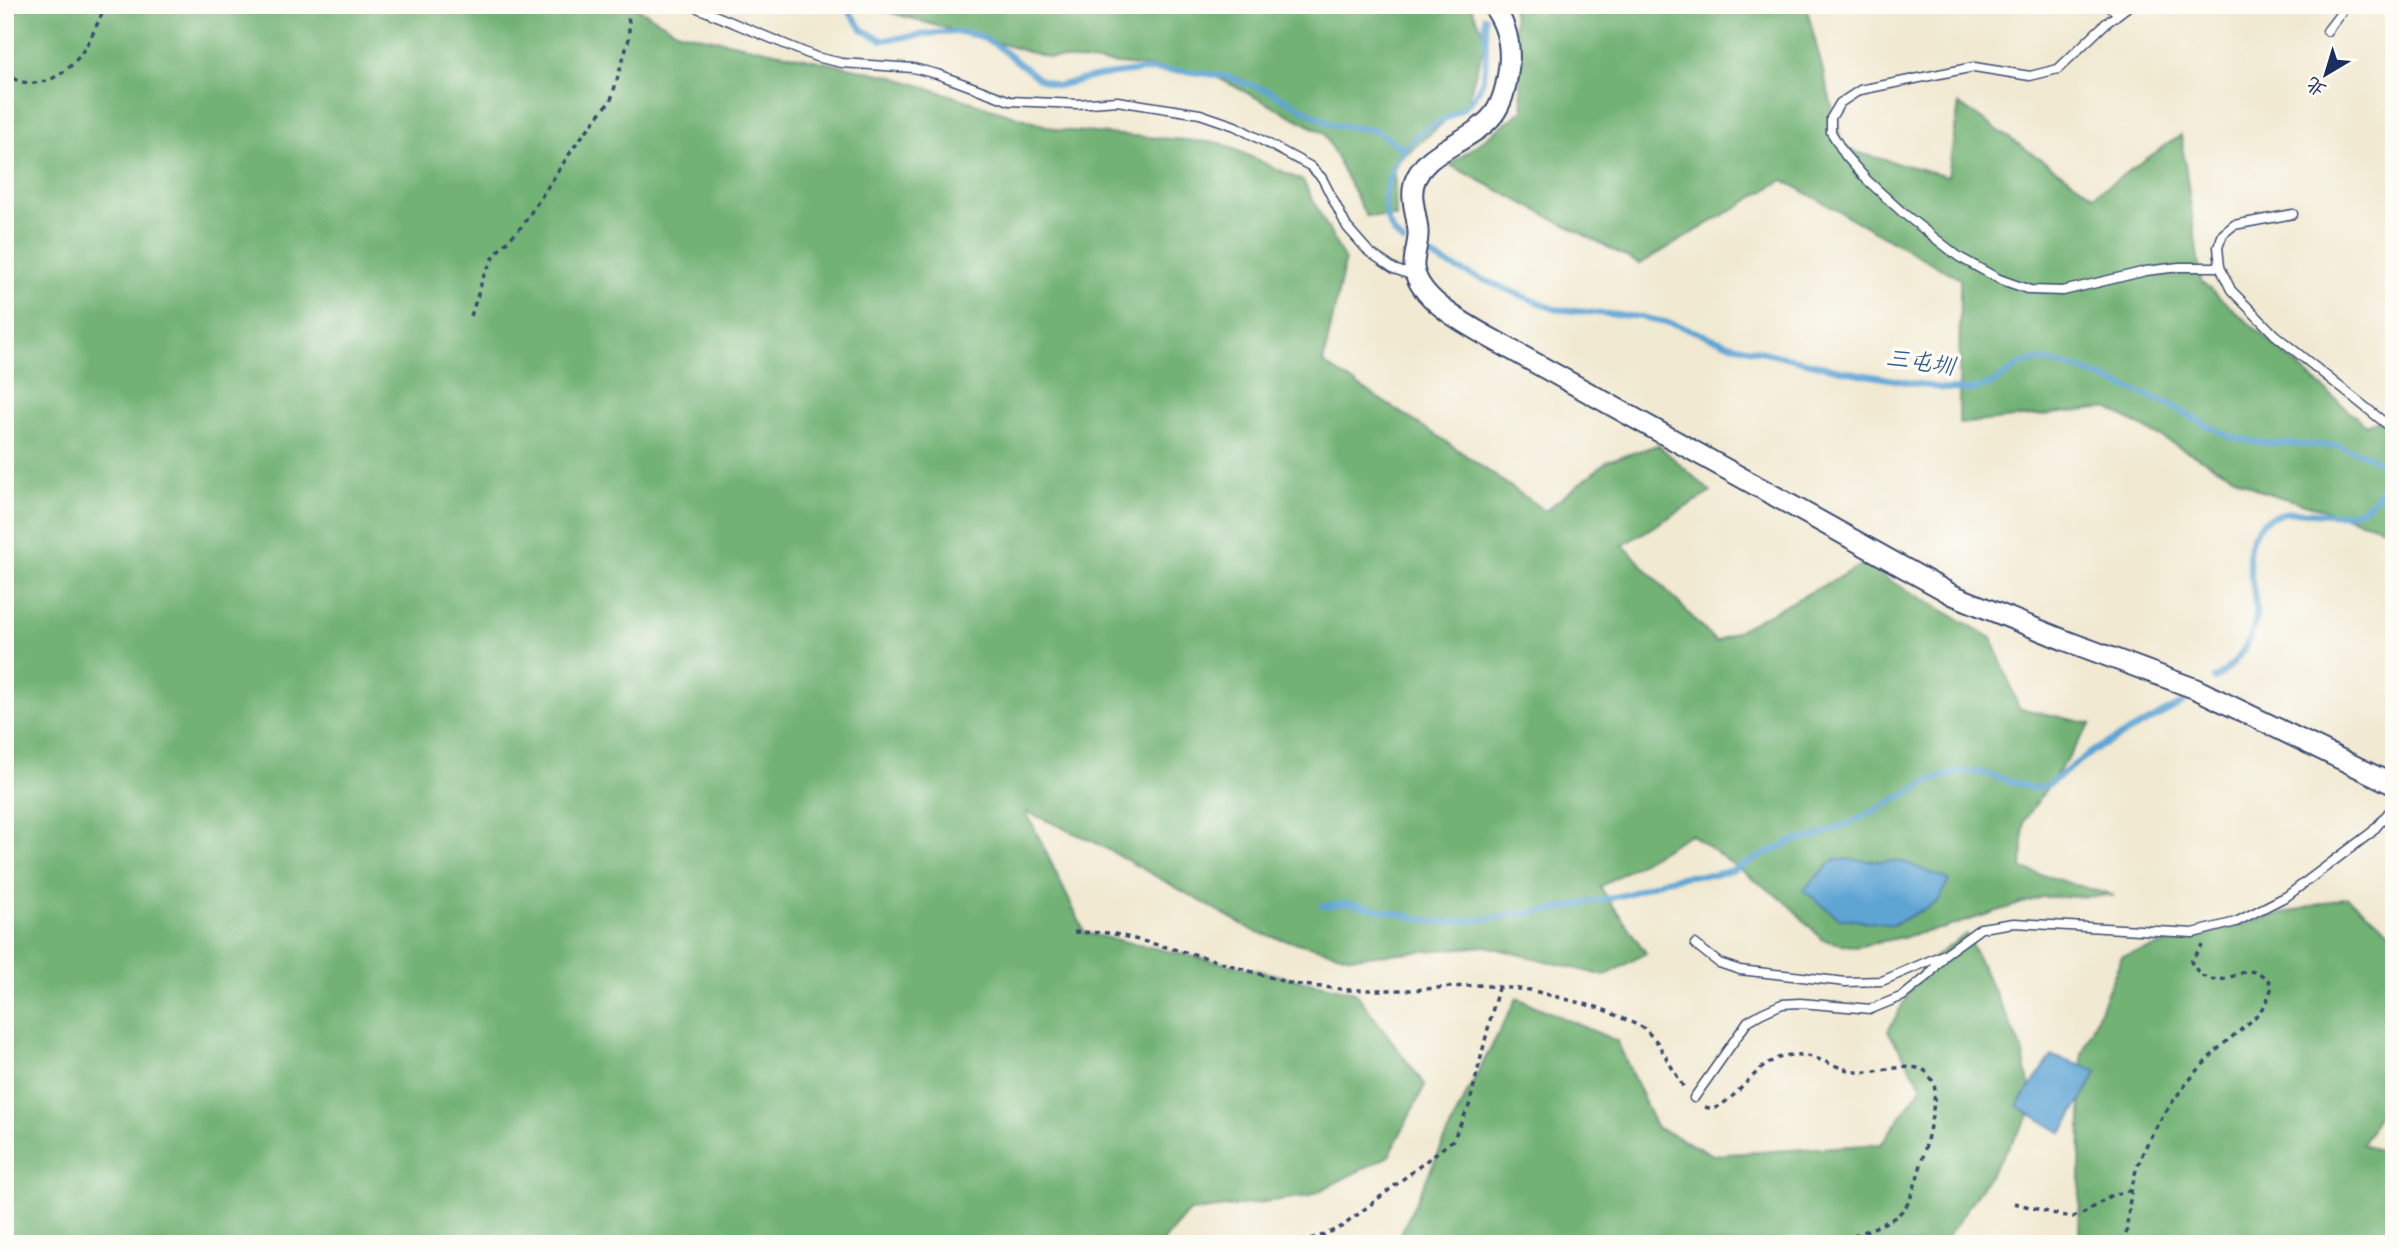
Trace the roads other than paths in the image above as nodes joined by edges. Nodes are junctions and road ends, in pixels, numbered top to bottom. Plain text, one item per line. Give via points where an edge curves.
1 (690, 5) edge
2 (1492, 5) edge
3 (2106, 5) edge
4 (2130, 5) edge
5 (2347, 5) edge
6 (2119, 13) junction
7 (2327, 31) dead end
8 (2293, 214) dead end
9 (2220, 267) junction
10 (1416, 277) junction
11 (2394, 430) edge
12 (2394, 785) edge
13 (2394, 806) edge
14 (1695, 944) dead end
15 (1945, 954) junction
16 (1694, 1098) road end

1 - 10 lane via 816,57 913,68 1010,101 1117,101 1200,114 1235,127 1310,166 1322,178 1347,227 1369,252
2 - 10 street via 1502,18 1510,49 1506,91 1487,124 1427,161 1415,180
3 - 6 lane
4 - 6 lane
5 - 7 lane
6 - 9 lane via 2058,69 2030,76 1974,67 1860,90 1840,103 1830,118 1831,132 1859,172 1902,213 1959,257 2030,290 2063,291 2146,271
8 - 9 lane via 2234,225 2223,234 2218,247
9 - 11 lane via 2231,290 2275,335
10 - 12 street via 1426,292 1474,328 1953,595 2196,689
13 - 15 lane via 2372,832 2287,896 2236,922 2193,933 2014,923 1981,928
14 - 15 lane via 1718,962 1740,970 1846,982 1882,981
15 - 16 lane via 1928,976 1903,996 1871,1009 1782,1004 1748,1021

